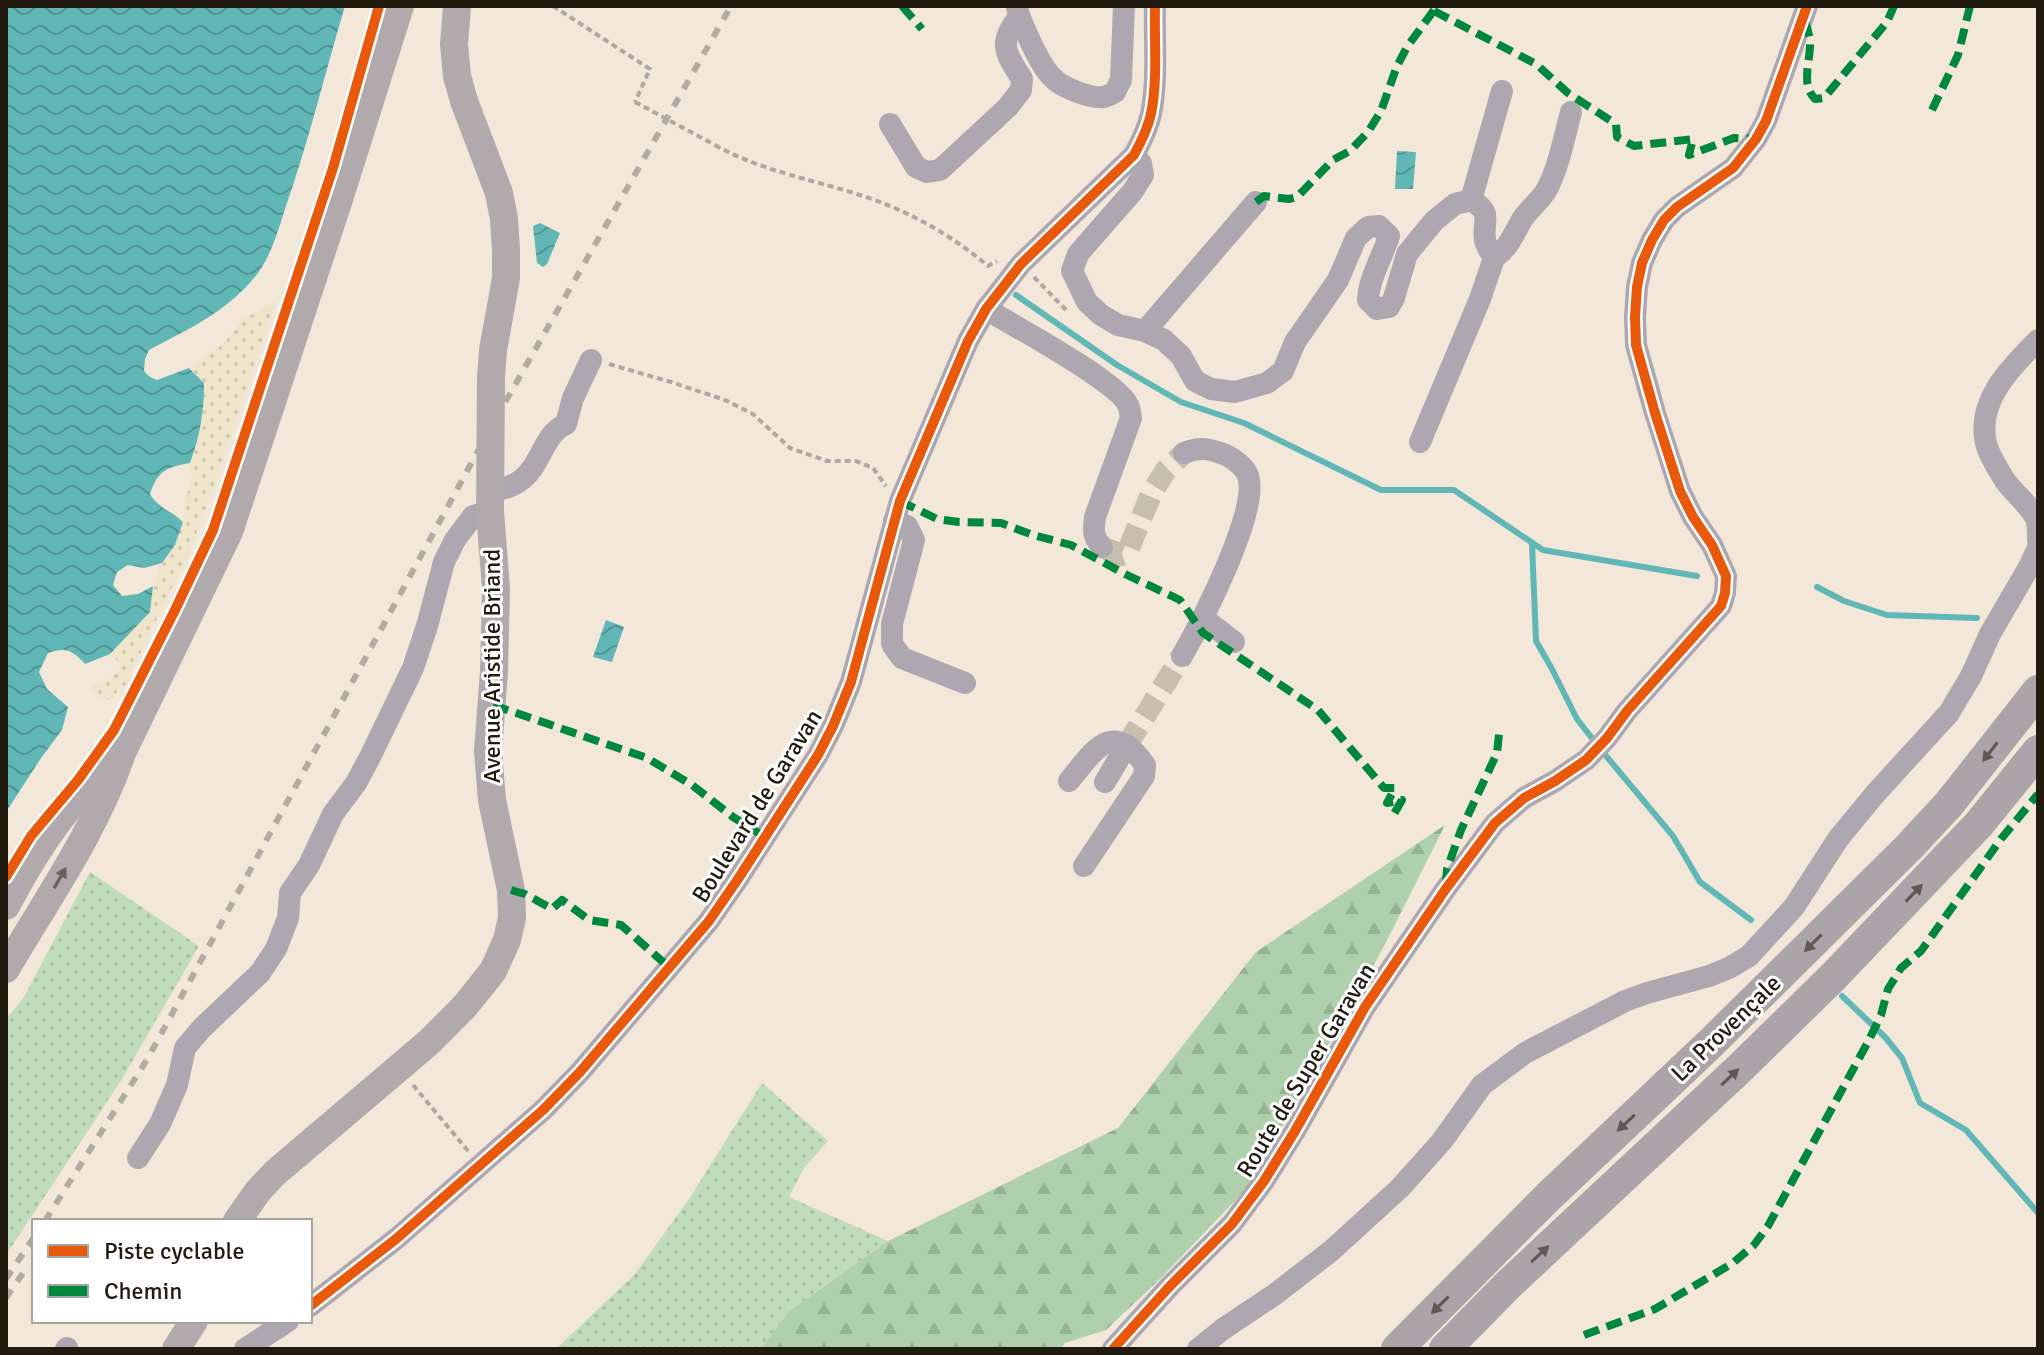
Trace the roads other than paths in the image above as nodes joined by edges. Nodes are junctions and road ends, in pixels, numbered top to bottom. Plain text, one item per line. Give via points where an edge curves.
1 (400, 6) edge
2 (457, 6) edge
3 (1124, 6) edge
4 (1155, 6) edge
5 (1807, 6) edge
6 (1018, 12) edge
7 (1502, 91) dead end
8 (1571, 112) dead end
9 (890, 124) dead end
10 (1134, 155) junction
11 (1471, 200) junction
12 (1256, 202) dead end
13 (1494, 258) junction
14 (986, 309) junction
15 (1145, 331) junction
16 (2038, 340) edge
17 (591, 360) road end
18 (1420, 442) dead end
19 (1184, 453) dead end
20 (490, 502) junction
21 (897, 511) junction
22 (2038, 540) edge
23 (1102, 547) dead end
24 (2038, 548) edge
25 (1203, 618) junction
26 (1234, 642) dead end
27 (1182, 656) tunnel mouth
28 (965, 683) dead end
29 (2038, 691) edge
30 (1127, 745) junction
31 (2038, 751) edge
32 (122, 753) junction
33 (1069, 781) dead end
34 (1105, 782) dead end
35 (1084, 866) dead end
36 (6, 906) edge
37 (6, 913) edge
38 (31, 926) junction
39 (6, 969) edge
40 (138, 1158) dead end
41 (238, 1219) edge
42 (312, 1305) edge
43 (193, 1323) edge
44 (285, 1323) edge
45 (176, 1349) edge
46 (245, 1349) edge
47 (1113, 1349) edge
48 (1198, 1349) edge
49 (1397, 1349) edge
50 (1445, 1349) edge

1 - 32 main road via 229,532
2 - 20 main road, Avenue Aristide Briand via 457,76 504,219 506,278 491,377
3 - 6 street via 1121,80 1115,92 1104,97 1069,89 1051,77
4 - 10 street, Boulevard de Garavan via 1151,115
5 - 47 street, Route de Super Garavan via 1756,139 1733,168 1664,220 1642,263 1637,287 1636,345 1680,491 1726,576 1721,606 1586,760 1524,798 1495,823 1365,1007 1264,1181 1232,1224
6 - 9 street via 1005,52 1022,79 1021,90 940,170 916,167
7 - 11 street
8 - 13 street via 1546,192
10 - 14 street, Boulevard de Garavan via 1021,264
10 - 15 street via 1143,175 1078,254 1072,271 1087,302 1101,315
11 - 13 street via 1482,206 1485,239
11 - 15 street via 1455,204 1434,221 1407,254 1389,307 1377,309 1368,300 1368,285 1389,236 1379,226 1368,227 1356,238 1338,280 1295,342 1283,371 1267,383 1235,392 1211,389 1195,381 1164,340
12 - 15 street
13 - 18 street
14 - 21 street, Boulevard de Garavan
14 - 23 street via 1093,374 1128,405 1131,418 1095,517 1095,539
16 - 22 street via 2001,381 1985,421 1985,443 1993,461 2036,519
17 - 20 street via 566,424 557,428 523,480
19 - 25 street via 1206,447 1234,459 1248,475 1250,497
20 - 40 street via 473,516 444,562 413,668 356,783 290,893 285,927 268,963 185,1048 177,1085
20 - 41 main road, Avenue Aristide Briand via 496,589 488,751 492,800 511,890 507,940 493,971 465,1006 275,1173
21 - 28 street via 914,540 892,624 892,644 902,658
21 - 42 street, Boulevard de Garavan via 844,701 818,755 709,921 543,1110
24 - 48 street via 1949,713 1848,828 1794,907 1749,956 1709,976 1625,1001 1525,1053 1482,1085 1400,1188 1331,1251
25 - 26 street
25 - 27 street
29 -> 49 highway, La Provençale via 1909,847
30 - 33 street via 1108,741 1099,746
30 - 34 street
30 - 35 street via 1145,765 1144,776
50 -> 31 highway, La Provençale via 1834,976 1979,824
32 - 36 main road via 54,826
38 -> 32 main road via 112,782
37 - 38 street
38 - 39 main road
43 - 45 main road
44 - 46 street

